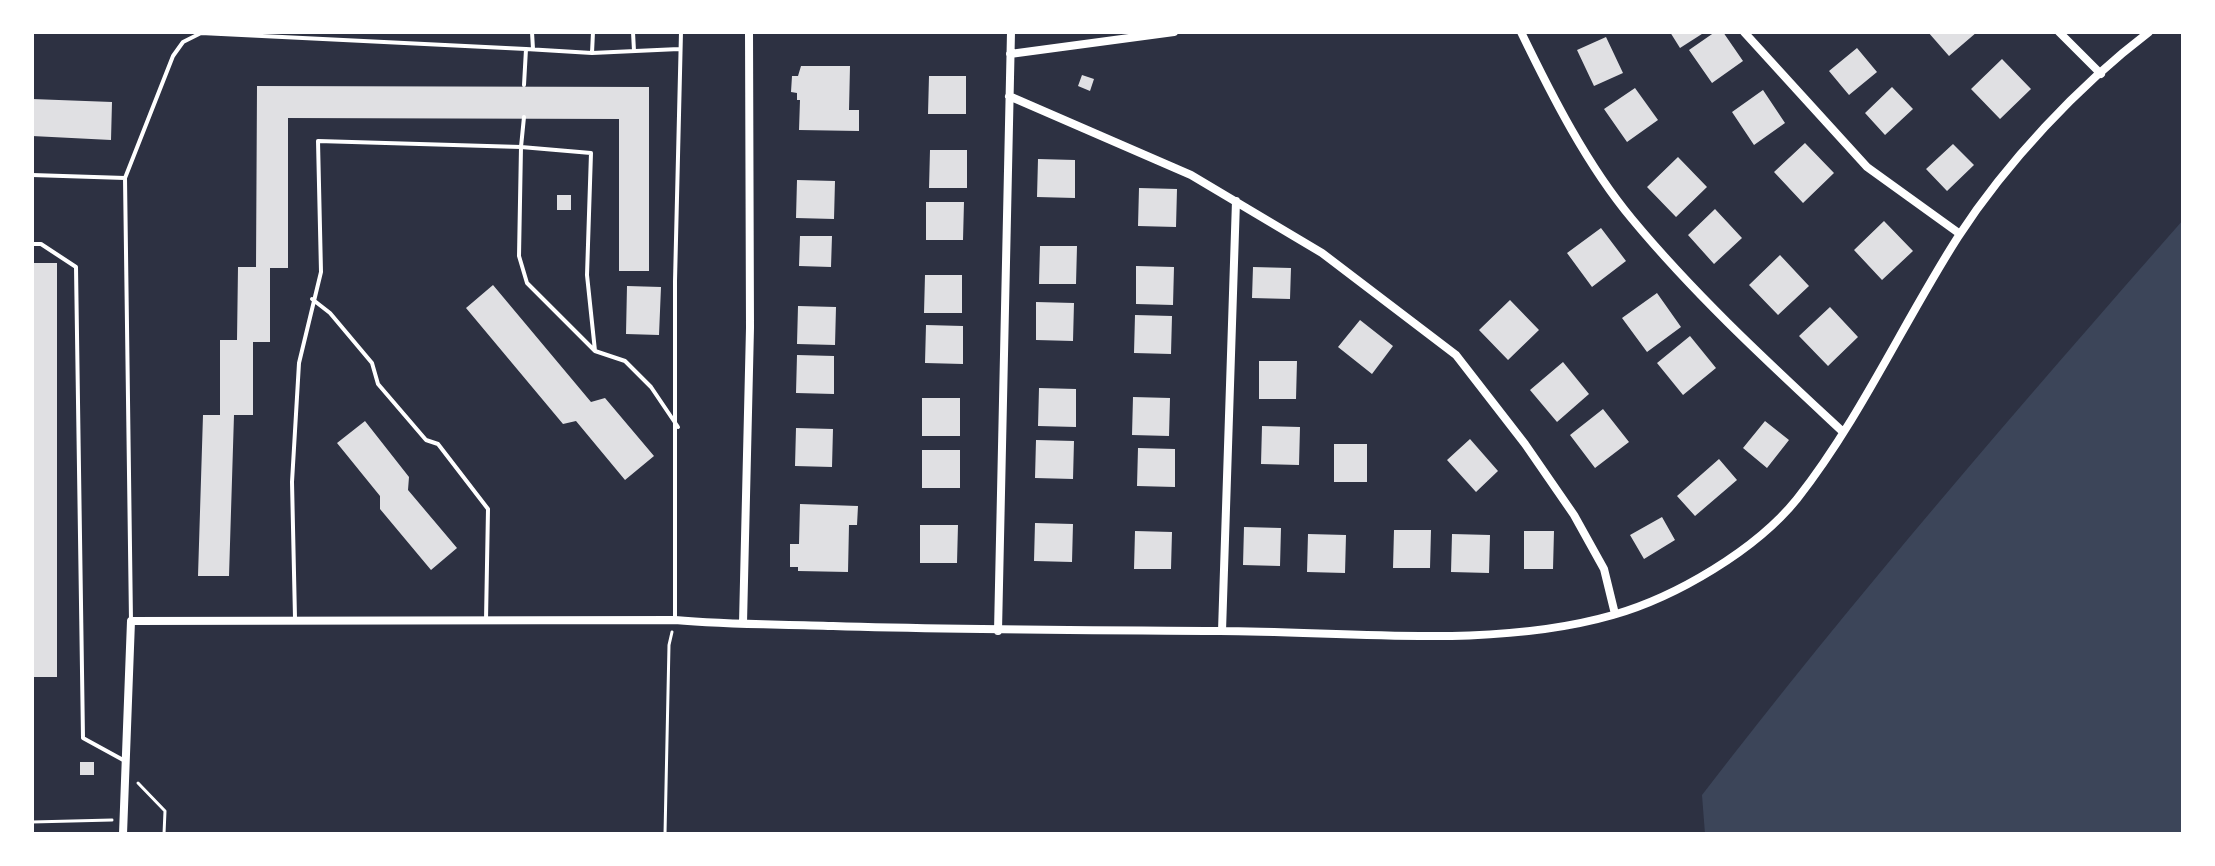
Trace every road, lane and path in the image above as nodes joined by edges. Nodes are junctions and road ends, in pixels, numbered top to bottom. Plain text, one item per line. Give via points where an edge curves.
1 (532, 32) edge
2 (593, 32) edge
3 (633, 32) edge
4 (681, 32) edge
5 (749, 32) edge
6 (1011, 32) edge
7 (1174, 32) edge
8 (1521, 32) edge
9 (1744, 32) edge
10 (2059, 32) edge
11 (2149, 32) edge
12 (526, 49) junction
13 (533, 49) junction
14 (680, 49) junction
15 (634, 51) junction
16 (592, 53) junction
17 (1010, 54) junction
18 (2101, 74) junction
19 (524, 85) dead end
20 (1009, 96) junction
21 (524, 117) dead end
22 (521, 147) junction
23 (32, 175) edge
24 (125, 178) junction
25 (1236, 201) junction
26 (1960, 234) junction
27 (32, 244) edge
28 (312, 299) junction
29 (595, 351) junction
30 (678, 427) junction
31 (1842, 431) junction
32 (1615, 614) junction
33 (295, 618) junction
34 (675, 620) junction
35 (131, 621) junction
36 (486, 623) junction
37 (743, 623) junction
38 (998, 631) junction
39 (1222, 631) junction
40 (127, 767) junction
41 (124, 819) junction
42 (32, 822) edge
43 (123, 834) edge
44 (164, 834) edge
45 (665, 834) edge

1 - 13 lane
2 - 16 lane
3 - 15 lane
4 - 14 lane
5 - 37 street via 750,328
6 - 17 street
7 - 17 street
8 - 31 street via 1579,140 1631,218 1731,328
9 - 26 street via 1867,167
10 - 18 street
11 - 18 street
12 - 13 lane
12 - 19 lane
12 - 24 lane via 201,33 183,42 173,56
13 - 16 lane
14 - 15 lane
14 - 30 lane
15 - 16 lane
17 - 20 street
18 - 26 street via 2022,153
20 - 25 street via 1191,175
20 - 38 street
21 - 22 lane
22 - 28 lane via 318,141 321,272
22 - 29 lane via 519,256 527,283
22 - 29 lane via 591,153 587,275
23 - 24 lane
24 - 35 lane
25 - 32 street via 1322,253 1456,355 1574,515 1604,569
25 - 39 street
26 - 31 street
27 - 40 lane via 41,244 76,267 83,738
28 - 33 lane via 299,363 292,482
28 - 36 lane via 372,363 378,384 426,440 438,444 488,509
29 - 30 lane via 625,361
30 - 34 lane
31 - 32 street via 1796,500 1736,556
32 - 39 street via 1564,626 1492,633
33 - 35 street
33 - 36 street
34 - 36 street
34 - 37 street
34 - 45 path via 669,645
35 - 40 street
37 - 38 street
38 - 39 street
40 - 41 street
40 - 44 path via 165,811
41 - 42 path
41 - 43 street

